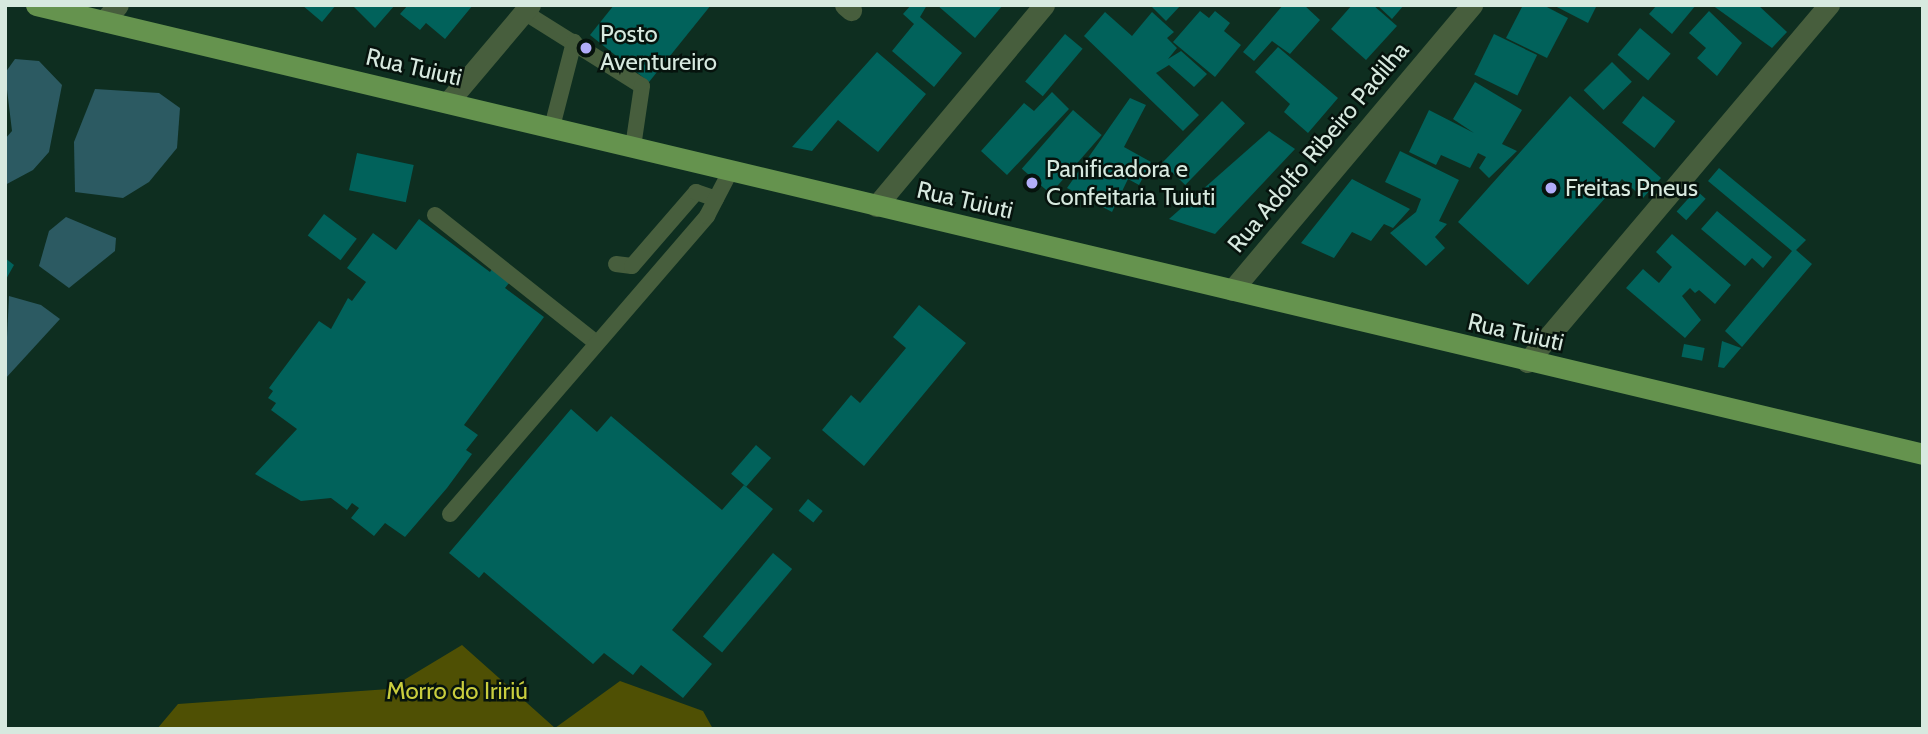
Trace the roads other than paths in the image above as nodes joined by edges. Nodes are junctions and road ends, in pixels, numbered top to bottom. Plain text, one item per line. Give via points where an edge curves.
1 (36, 5) edge
2 (1044, 5) edge
3 (1472, 5) edge
4 (1829, 5) edge
5 (527, 9) edge
6 (111, 13) edge
7 (574, 42) junction
8 (449, 102) junction
9 (552, 127) junction
10 (633, 147) junction
11 (731, 170) junction
12 (716, 199) junction
13 (876, 206) junction
14 (435, 215) dead end
15 (616, 264) dead end
16 (1232, 290) junction
17 (595, 342) junction
18 (1527, 362) junction
19 (1923, 454) edge
20 (450, 514) dead end

1 - 6 main road, Rua Tuiuti
2 - 13 street
3 - 16 street, Rua Adolfo Ribeiro Padilha
4 - 18 street
5 - 7 lane
5 - 8 street
6 - 8 main road, Rua Tuiuti
7 - 9 lane
7 - 10 lane via 642,86
8 - 9 main road, Rua Tuiuti
9 - 10 main road, Rua Tuiuti
10 - 11 main road, Rua Tuiuti
11 - 12 lane
11 - 13 main road, Rua Tuiuti
12 - 15 lane via 696,192 632,267
12 - 17 lane
13 - 16 main road, Rua Tuiuti
14 - 17 lane
16 - 18 main road, Rua Tuiuti
17 - 20 lane
18 - 19 main road, Rua Tuiuti

